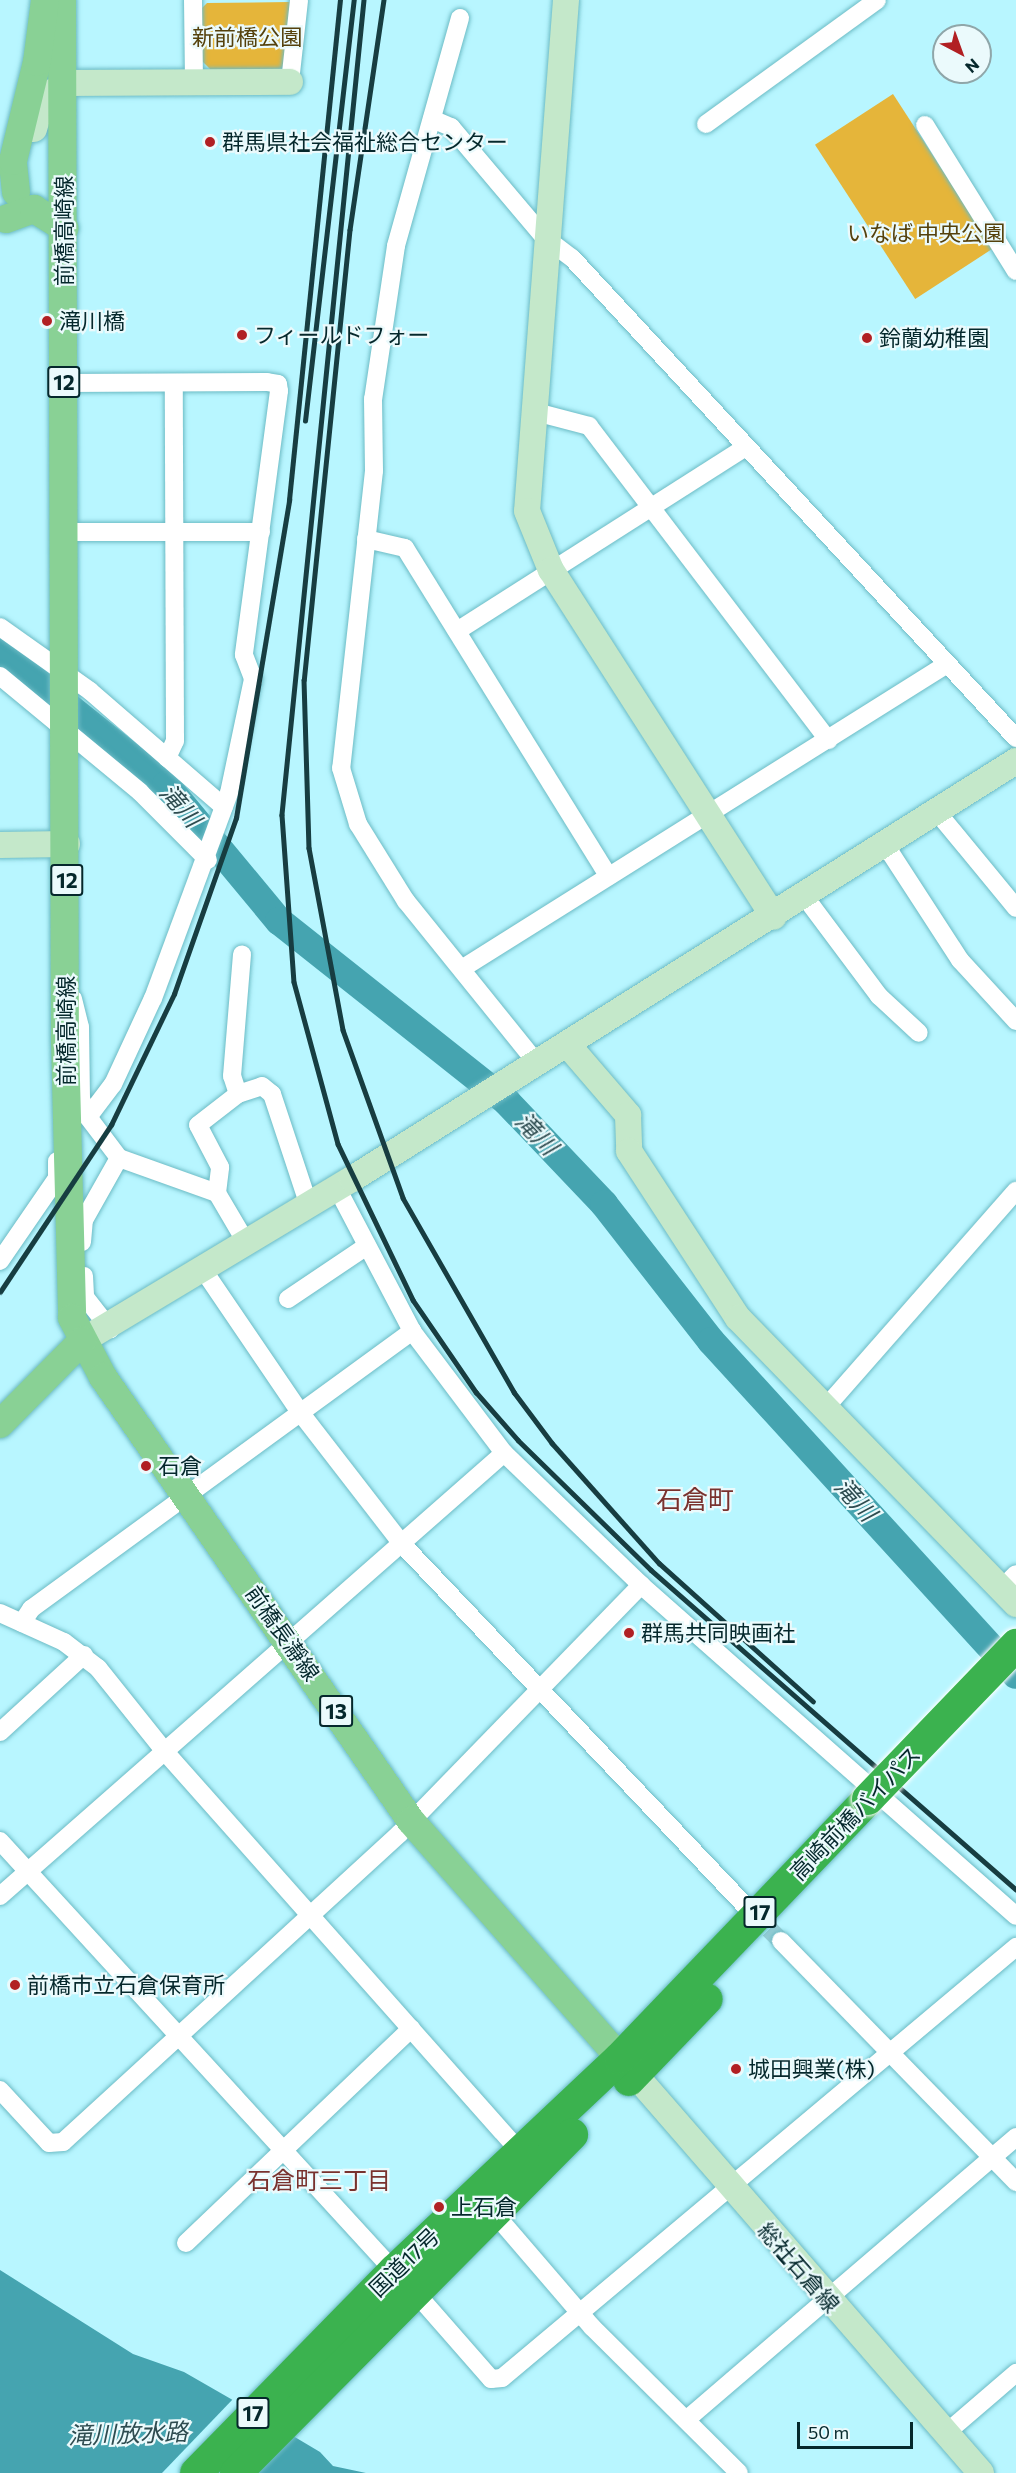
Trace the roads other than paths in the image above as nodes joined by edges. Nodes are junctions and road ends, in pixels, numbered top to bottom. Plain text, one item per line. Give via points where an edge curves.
1 (45, 0) edge
2 (62, 0) edge
3 (193, 0) edge
4 (299, 0) edge
5 (566, 0) edge
6 (877, 0) edge
7 (460, 18) dead end
8 (194, 82) junction
9 (290, 82) joint
10 (62, 86) junction
11 (432, 118) junction
12 (706, 124) dead end
13 (925, 125) dead end
14 (16, 192) junction
15 (3, 225) edge
16 (65, 228) junction
17 (544, 237) junction
18 (1016, 271) edge
19 (64, 383) junction
20 (174, 383) junction
21 (532, 411) junction
22 (744, 448) junction
23 (652, 508) junction
24 (63, 532) junction
25 (175, 532) junction
26 (261, 532) junction
27 (366, 538) junction
28 (551, 570) junction
29 (0, 627) edge
30 (457, 631) junction
31 (947, 664) junction
32 (64, 675) junction
33 (0, 676) edge
34 (64, 723) junction
35 (1016, 738) edge
36 (828, 741) junction
37 (167, 758) junction
38 (1016, 761) edge
39 (937, 812) junction
40 (221, 815) junction
41 (708, 816) junction
42 (67, 844) junction
43 (0, 845) edge
44 (886, 846) junction
45 (209, 857) junction
46 (608, 876) junction
47 (805, 897) junction
48 (1016, 908) edge
49 (774, 917) junction
50 (242, 954) dead end
51 (463, 968) junction
52 (65, 990) junction
53 (1016, 1021) edge
54 (919, 1033) dead end
55 (567, 1044) junction
56 (536, 1062) junction
57 (238, 1094) junction
58 (88, 1117) junction
59 (119, 1158) junction
60 (337, 1188) junction
61 (1016, 1191) edge
62 (217, 1193) junction
63 (309, 1206) junction
64 (247, 1244) junction
65 (367, 1246) junction
66 (0, 1261) edge
67 (204, 1271) junction
68 (288, 1299) dead end
69 (110, 1329) junction
70 (412, 1331) junction
71 (82, 1341) junction
72 (826, 1407) junction
73 (300, 1412) junction
74 (0, 1424) edge
75 (504, 1453) junction
76 (185, 1494) junction
77 (402, 1544) junction
78 (641, 1585) junction
79 (1011, 1589) edge
80 (0, 1612) edge
81 (22, 1623) junction
82 (290, 1643) junction
83 (1016, 1645) edge
84 (84, 1655) junction
85 (1016, 1672) edge
86 (536, 1690) junction
87 (0, 1732) edge
88 (167, 1754) junction
89 (875, 1805) junction
90 (411, 1821) junction
91 (0, 1841) edge
92 (28, 1871) junction
93 (0, 1896) edge
94 (744, 1905) tunnel mouth
95 (310, 1916) junction
96 (1016, 1916) edge
97 (781, 1941) tunnel mouth
98 (1016, 1947) edge
99 (411, 2029) junction
100 (179, 2038) junction
101 (891, 2055) junction
102 (627, 2066) junction
103 (0, 2090) edge
104 (1016, 2137) edge
105 (284, 2151) junction
106 (522, 2154) junction
107 (992, 2157) junction
108 (1016, 2182) edge
109 (732, 2189) junction
110 (494, 2213) junction
111 (186, 2243) dead end
112 (404, 2281) junction
113 (826, 2298) junction
114 (582, 2316) junction
115 (321, 2364) junction
116 (1016, 2373) edge
117 (686, 2420) junction
118 (945, 2434) junction
119 (196, 2473) edge
120 (236, 2473) edge
121 (739, 2473) edge
122 (981, 2473) edge

1 - 14 main road via 37,62 13,161
2 - 10 main road, 前橋高崎線 / 12
3 - 8 street
4 - 9 street
5 - 17 street
6 - 12 street
7 - 11 street
8 - 9 street
8 - 10 street
10 - 14 street via 49,90 40,103
10 - 16 main road, 前橋高崎線 / 12
11 - 17 street via 451,127
11 - 27 street via 396,246 373,399 374,471
13 - 18 street
14 - 15 street
15 - 16 main road via 40,210
16 - 19 main road, 前橋高崎線 / 12
17 - 21 street via 547,270
17 - 22 street via 572,258
19 - 20 street
19 - 24 main road, 前橋高崎線 / 12
20 - 25 street
20 - 26 street via 278,384
21 - 23 street via 589,426
21 - 28 street via 525,502
22 - 23 street
22 - 31 street
23 - 28 street
23 - 36 street
24 - 25 street
24 - 32 main road, 前橋高崎線 / 12
25 - 26 street
25 - 37 street via 176,741
26 - 40 street via 244,655 253,678
27 - 30 street via 405,548
27 - 51 street via 340,758 347,797 369,844 406,901
28 - 30 street
28 - 41 street
29 - 32 street
30 - 46 street
31 - 35 street
31 - 36 street
32 - 34 main road, 12
32 - 37 street
33 - 34 street
34 - 42 main road, 前橋高崎線 / 12
34 - 45 street
36 - 41 street
37 - 40 street
38 - 39 street
39 - 44 street
39 - 48 street
40 - 45 street
41 - 46 street
41 - 49 street
42 - 43 street
42 - 52 main road, 前橋高崎線 / 12
44 - 47 street
44 - 53 street via 960,960
45 - 58 street via 153,999 113,1084
46 - 51 street
47 - 49 street
47 - 54 street via 879,996
49 - 55 street
50 - 57 street via 232,1076
51 - 56 street
52 - 58 street via 79,1017 81,1099
52 - 66 street via 56,1028 57,1178
52 - 71 main road, 前橋高崎線 / 12 via 70,1294 72,1318
55 - 56 street
55 - 72 street via 628,1115 629,1151 713,1287
56 - 60 street
57 - 62 street via 197,1129 220,1167
57 - 63 street via 262,1086 272,1094
58 - 59 street
59 - 62 street
59 - 69 street via 82,1229 85,1297
60 - 63 street
60 - 65 street
61 - 72 street
62 - 64 street
63 - 64 street
64 - 67 street
65 - 68 street
65 - 70 street
67 - 69 street
67 - 73 street
69 - 71 street
70 - 73 street
70 - 75 street
71 - 74 main road
71 - 76 main road, 前橋長瀞線 / 13
72 - 79 street
73 - 76 street
73 - 77 street
75 - 77 street
75 - 78 street
76 - 81 street via 31,1609
76 - 82 main road, 前橋長瀞線 / 13
77 - 82 street
77 - 86 street
78 - 86 street
78 - 96 street
80 - 81 street
81 - 84 street
82 - 88 street
82 - 90 main road, 前橋長瀞線 / 13
83 - 89 highway, 高崎前橋バイパス / 17, bridge
84 - 87 street
84 - 88 street
85 - 89 highway, 高崎前橋バイパス / 17
86 - 90 street
86 - 94 street
88 - 92 street
88 - 95 street
89 - 102 highway, 高崎前橋バイパス / 17
90 - 95 street
90 - 102 main road, 前橋長瀞線 / 13
91 - 92 street
92 - 93 street
92 - 100 street
95 - 99 street
95 - 100 street
97 - 101 street
98 - 101 street
99 - 105 street
99 - 106 street
100 - 103 street via 56,2146
100 - 105 street
101 - 107 street
101 - 109 street
102 - 106 highway, 国道17号 / 17
102 - 109 street, 総社石倉線
102 - 110 highway, 国道17号 / 17
104 - 107 street
105 - 111 street
105 - 112 street
106 - 112 highway, 国道17号 / 17
107 - 108 street
107 - 113 street
109 - 113 street, 総社石倉線
109 - 114 street
110 - 112 highway, 国道17号 / 17
110 - 114 street
112 - 114 street via 495,2380
112 - 115 highway, 国道17号 / 17
113 - 117 street
113 - 118 street, 総社石倉線
114 - 117 street
115 - 119 highway, 国道17号 / 17
115 - 120 highway, 国道17号 / 17
116 - 118 street
117 - 121 street
118 - 122 street, 総社石倉線

